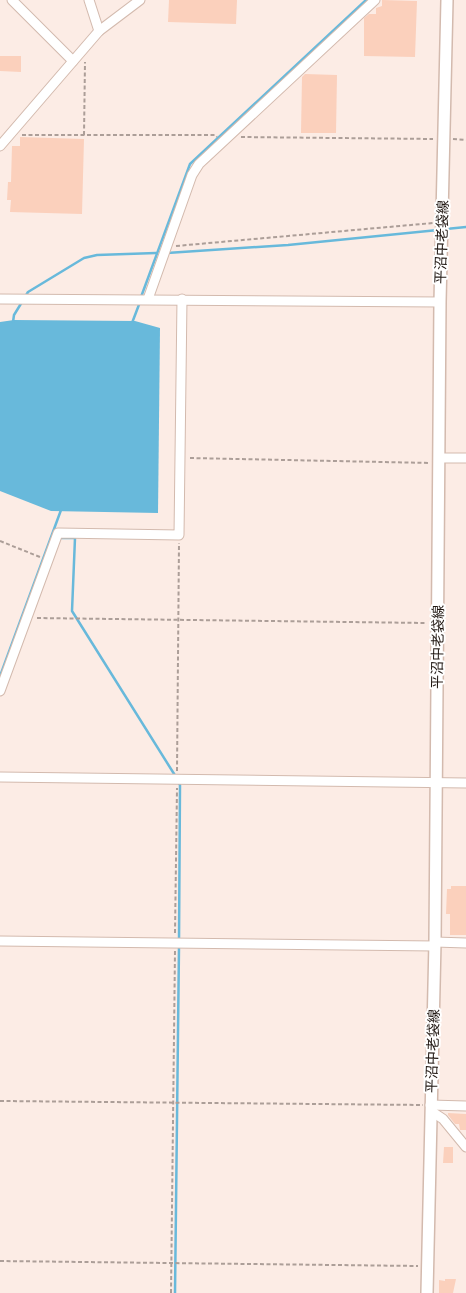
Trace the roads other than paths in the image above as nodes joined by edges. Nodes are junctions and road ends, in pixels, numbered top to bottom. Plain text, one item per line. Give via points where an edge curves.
1 (12, 0) edge
2 (89, 0) edge
3 (140, 0) edge
4 (375, 0) edge
5 (447, 0) edge
6 (99, 31) junction
7 (73, 61) junction
8 (0, 146) edge
9 (0, 299) edge
10 (148, 299) junction
11 (182, 299) junction
12 (440, 302) junction
13 (466, 458) edge
14 (439, 460) junction
15 (0, 691) edge
16 (0, 777) edge
17 (435, 783) junction
18 (466, 783) edge
19 (0, 941) edge
20 (466, 943) edge
21 (435, 944) junction
22 (466, 1106) edge
23 (431, 1108) junction
24 (466, 1147) edge
25 (427, 1293) edge

1 - 7 street
2 - 6 street
3 - 6 street
4 - 10 street via 199,164 192,175
5 - 12 main road, 平沼中老袋線
6 - 7 street
7 - 8 street
9 - 10 street
10 - 11 street
11 - 12 street
11 - 15 street via 179,535 58,533
12 - 14 main road, 平沼中老袋線
13 - 14 street
14 - 17 main road, 平沼中老袋線
16 - 17 street
17 - 18 street
17 - 21 main road, 平沼中老袋線
19 - 21 street
20 - 21 street
21 - 23 main road, 平沼中老袋線
22 - 23 street
23 - 24 street
23 - 25 main road, 平沼中老袋線

